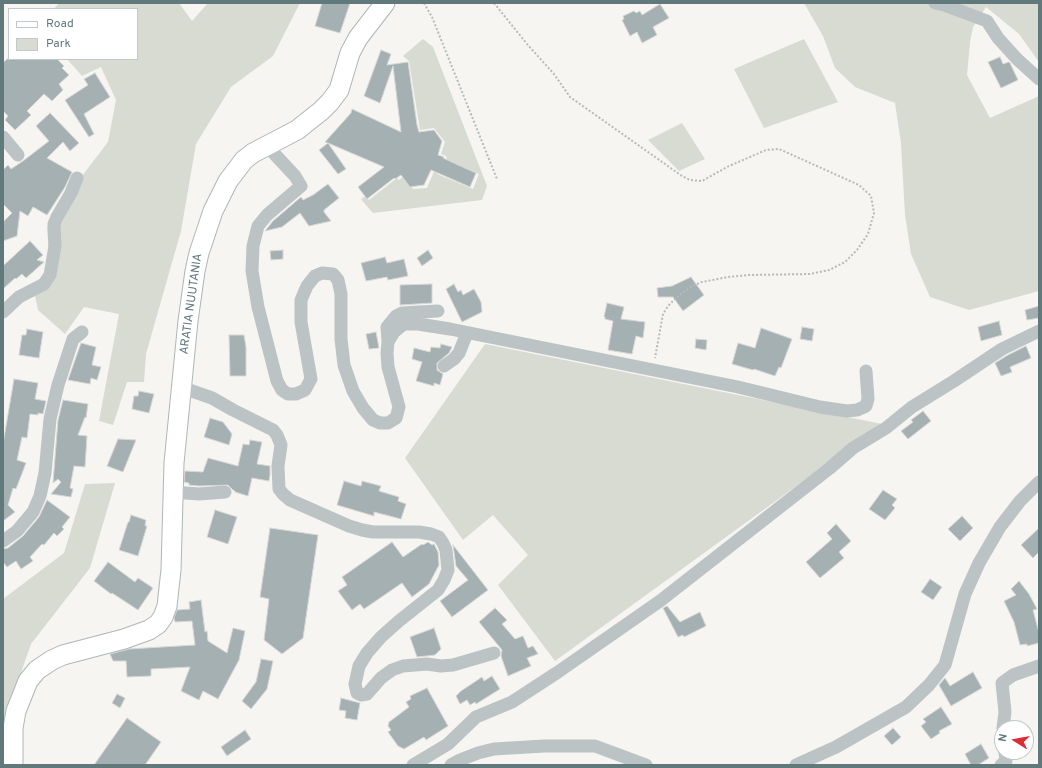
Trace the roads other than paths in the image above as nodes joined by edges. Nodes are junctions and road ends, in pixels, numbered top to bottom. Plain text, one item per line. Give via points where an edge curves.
1 (385, 3) edge
2 (935, 3) edge
3 (1039, 79) edge
4 (3, 137) edge
5 (267, 146) junction
6 (18, 155) dead end
7 (77, 178) dead end
8 (438, 311) dead end
9 (3, 312) edge
10 (1039, 331) edge
11 (82, 332) dead end
12 (467, 333) junction
13 (388, 342) junction
14 (444, 366) dead end
15 (866, 371) dead end
16 (181, 390) junction
17 (1039, 482) edge
18 (173, 492) junction
19 (225, 492) dead end
20 (3, 542) edge
21 (494, 653) dead end
22 (1039, 666) edge
23 (1004, 720) edge
24 (13, 765) edge
25 (413, 765) edge
26 (451, 765) edge
27 (646, 765) edge
28 (796, 765) edge

1 - 5 street, ARATIA NUUTANIA via 358,38 350,53 339,90 330,102 297,130
2 - 3 street via 987,21 1003,44
4 - 6 street
5 - 13 street via 301,186 258,226 253,246 252,271 258,307 275,374 282,390 288,394 296,394 305,390 311,380 301,322 301,300 315,276 322,273 333,274 338,280 341,294 344,366 363,408 373,420 380,423 388,423 396,418 399,407 388,366
5 - 16 street, ARATIA NUUTANIA via 253,153 236,169 223,189 208,226 195,271
7 - 9 street via 54,224 55,246 50,275 44,284 19,296
8 - 13 street via 402,313 396,316 388,327
10 - 25 street via 1002,349 912,407 886,428 854,448 660,601 512,702 476,717 448,744
11 - 20 street via 73,339 58,386 50,419 40,496 33,512 17,531
12 - 13 street via 404,324 394,332
12 - 14 street via 459,353
12 - 15 street via 847,411 866,406
16 - 18 street, ARATIA NUUTANIA
16 - 21 street via 212,398 273,430 281,445 279,489 290,500 362,530 418,532 439,537 443,542 448,570 444,580 438,590 381,637 367,653 359,666 354,684 356,693 367,694 381,678 403,666 453,665
17 - 28 street via 1000,527 979,563 965,594 945,665 929,685 906,707 836,747
18 - 19 street
18 - 24 street, ARATIA NUUTANIA via 171,570 167,606 163,617 149,630 63,655 37,670 28,681 16,711 13,728
22 - 23 street via 1013,675 1002,683
26 - 27 street via 478,753 544,746 595,746

